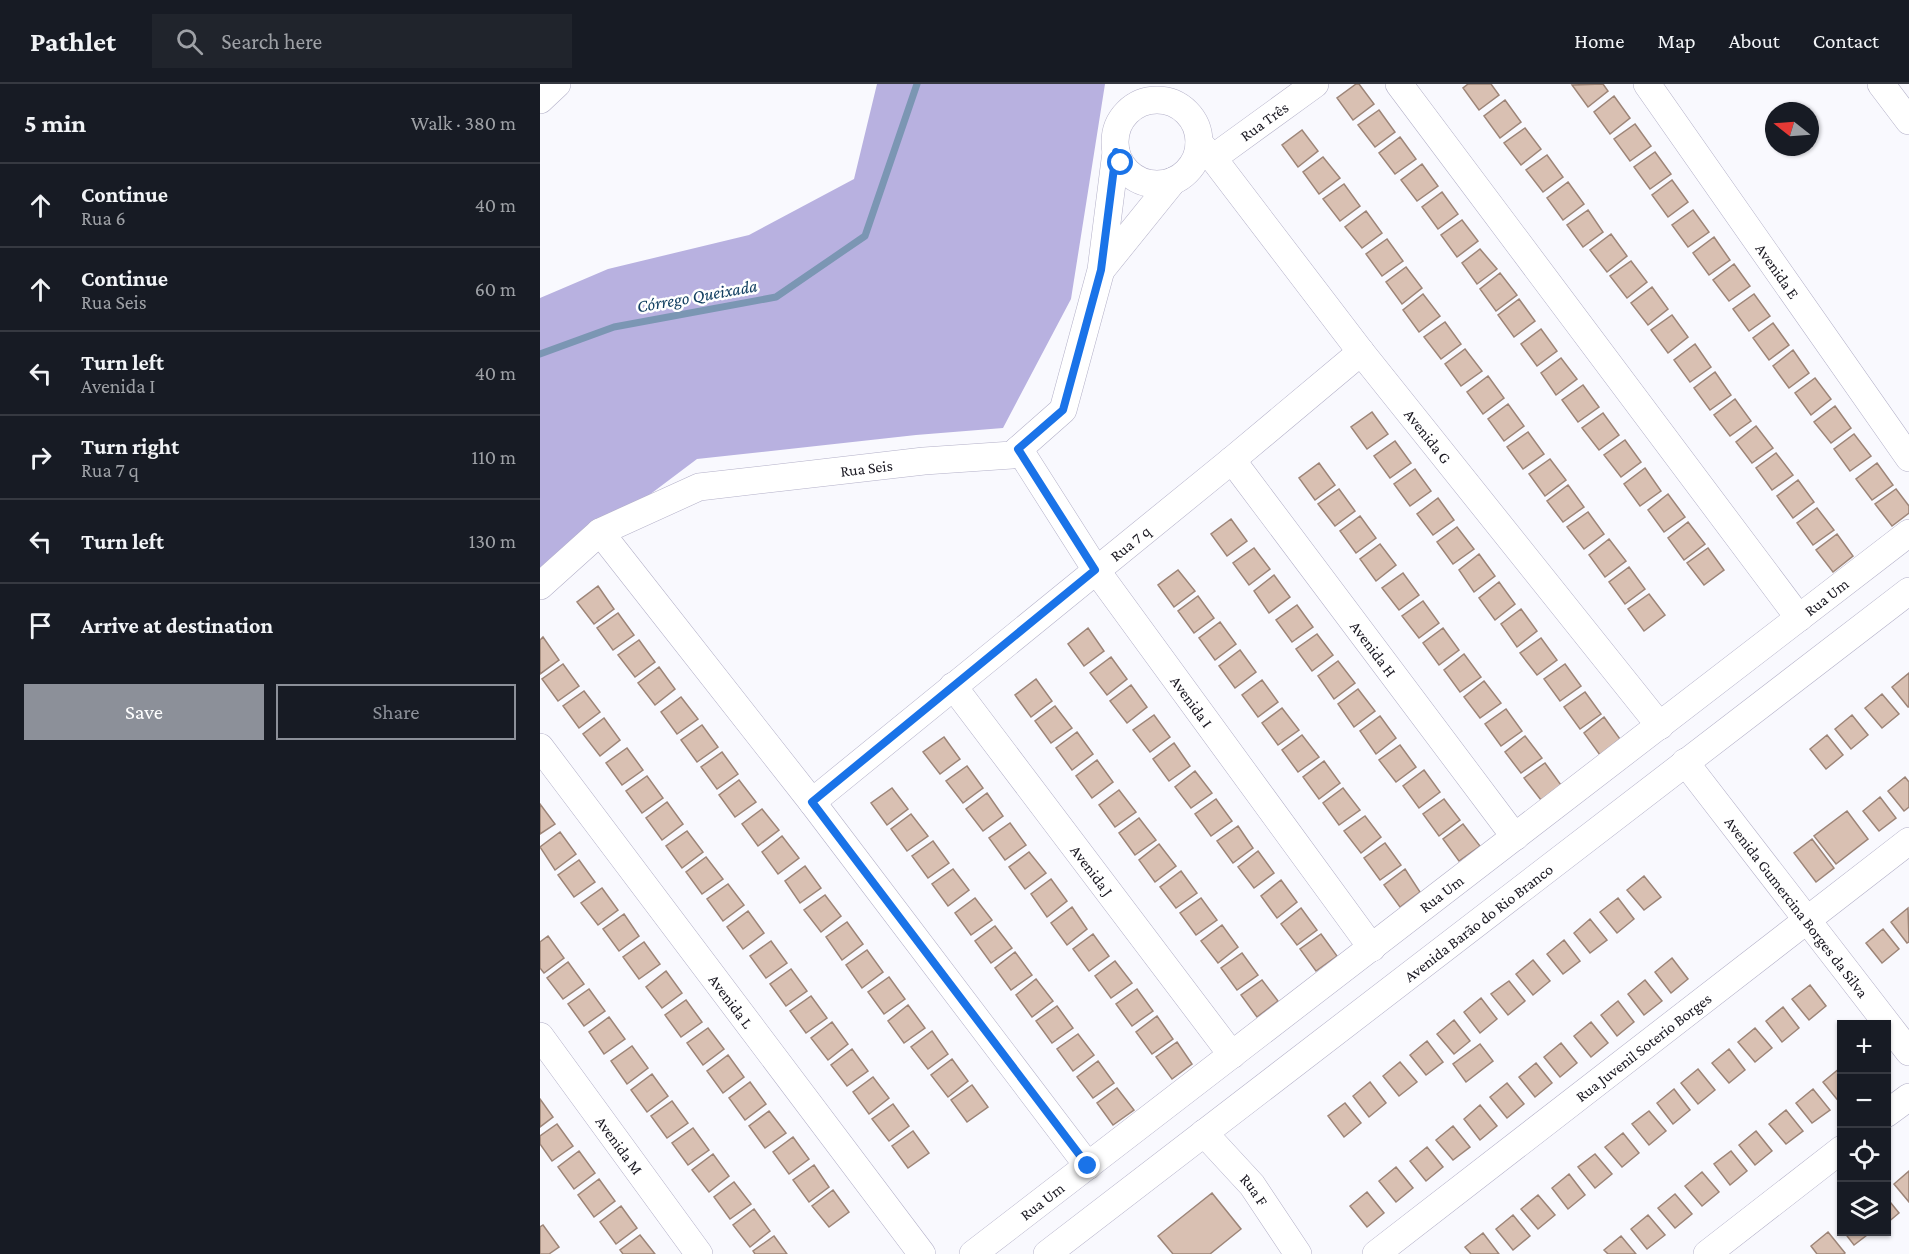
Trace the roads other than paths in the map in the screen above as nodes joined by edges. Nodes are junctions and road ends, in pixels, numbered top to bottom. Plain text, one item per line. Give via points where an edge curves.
1 (557, 84) edge
2 (1315, 84) edge
3 (1399, 84) edge
4 (1647, 84) edge
5 (1881, 84) edge
6 (1154, 92) edge
7 (540, 100) edge
8 (1908, 119) edge
9 (1206, 151) junction
10 (1116, 152) junction
11 (1173, 181) junction
12 (1101, 270) junction
13 (1361, 352) junction
14 (1018, 449) junction
15 (1909, 458) edge
16 (1232, 460) junction
17 (600, 532) junction
18 (1909, 533) edge
19 (1095, 570) junction
20 (540, 586) edge
21 (1909, 591) edge
22 (1799, 618) junction
23 (953, 686) junction
24 (1660, 726) junction
25 (540, 747) edge
26 (1685, 762) junction
27 (812, 802) junction
28 (1515, 837) junction
29 (1909, 841) edge
30 (1808, 920) junction
31 (1372, 948) junction
32 (540, 1036) edge
33 (1909, 1052) edge
34 (1232, 1055) junction
35 (1909, 1097) edge
36 (1891, 1111) edge
37 (1204, 1133) junction
38 (1837, 1153) edge
39 (1088, 1166) junction
40 (699, 1254) edge
41 (922, 1254) edge
42 (973, 1254) edge
43 (1047, 1254) edge
44 (1298, 1254) edge
45 (1376, 1254) edge
46 (1707, 1254) edge

1 - 7 street
2 - 9 street, Rua Três
3 - 22 street
4 - 15 street, Avenida E
5 - 8 street
6 - 9 street via 1186,111
6 - 10 street via 1123,118 1117,129
9 - 11 street via 1197,155 1183,175
9 - 13 street, Avenida G
10 - 11 street via 1128,173 1138,180 1161,184
10 - 12 street, Rua Seis
11 - 12 street
12 - 14 street, Rua Seis via 1063,410
13 - 16 street, Rua 7 q
13 - 24 street, Avenida G
14 - 17 street, Rua Seis via 1012,455 699,487
14 - 19 street, Avenida I
16 - 19 street, Rua 7 q
16 - 28 street, Avenida H
17 - 20 street, Rua Seis
17 - 27 street
18 - 22 street, Rua Um
19 - 23 street, Rua 7 q
19 - 31 street, Avenida I
21 - 26 street, Avenida Barão do Rio Branco
22 - 24 street, Rua Um
23 - 27 street, Rua 7 q
23 - 34 street, Avenida J
24 - 28 street, Rua Um
25 - 41 street, Avenida L
26 - 30 street, Avenida Gumercina Borges da Silva
26 - 37 street, Avenida Barão do Rio Branco
27 - 39 street
28 - 31 street, Rua Um
29 - 30 street, Rua Juvenil Soterio Borges
30 - 33 street, Avenida Gumercina Borges da Silva
30 - 45 street, Rua Juvenil Soterio Borges
31 - 34 street, Rua Um
32 - 40 street, Avenida M
34 - 39 street, Rua Um
35 - 36 street
37 - 43 street, Avenida Barão do Rio Branco
37 - 44 street, Rua F via 1252,1185
38 - 46 street
39 - 42 street, Rua Um

